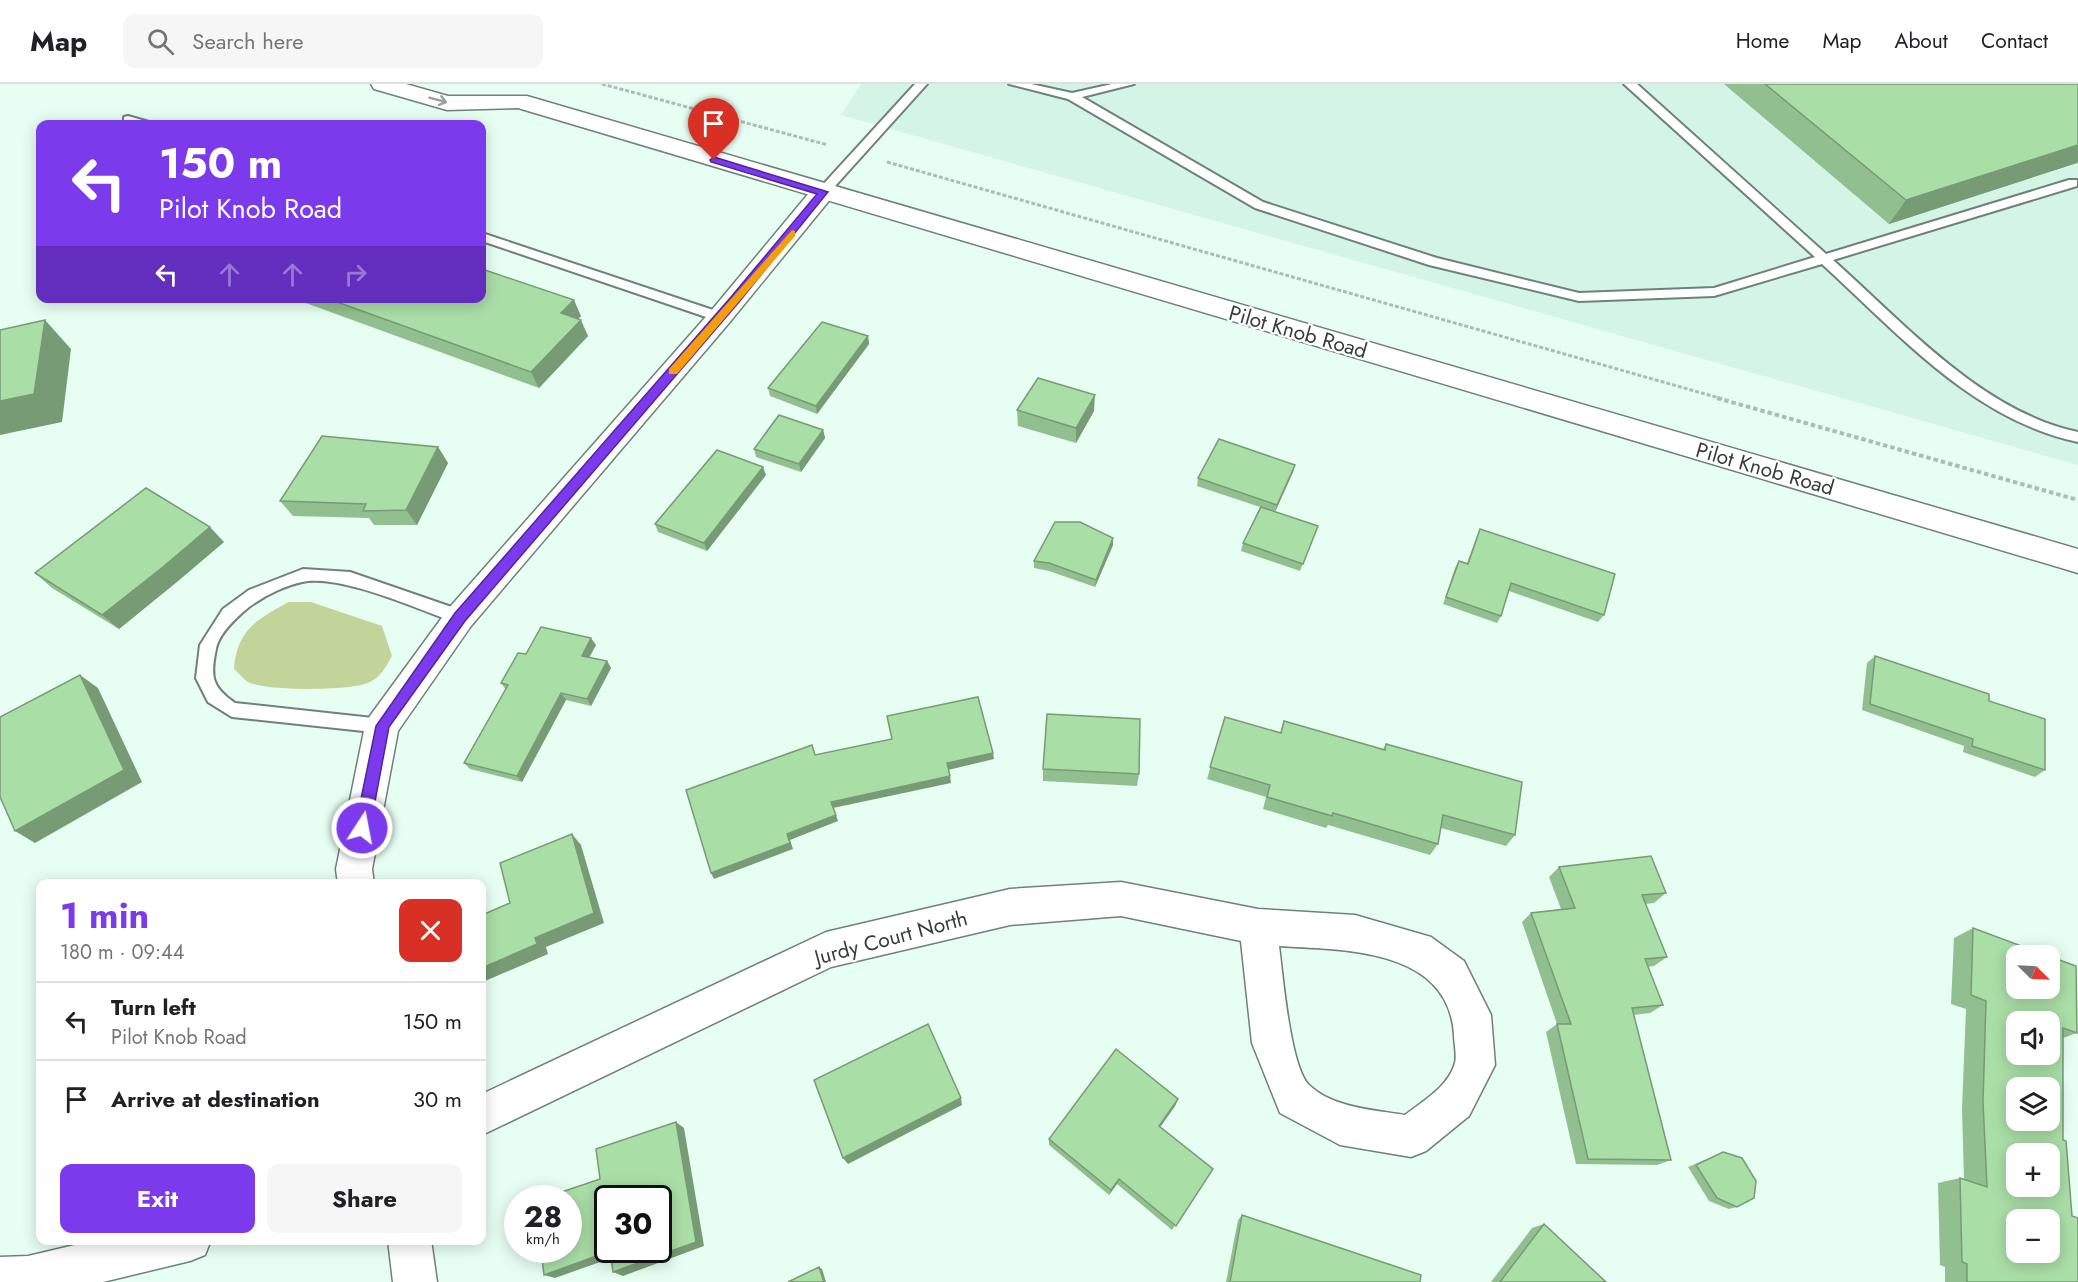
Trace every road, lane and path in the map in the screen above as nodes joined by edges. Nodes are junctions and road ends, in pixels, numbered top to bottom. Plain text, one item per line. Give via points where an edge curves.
1 (382, 84) edge
2 (602, 84) edge
3 (921, 84) edge
4 (1015, 84) edge
5 (1128, 84) edge
6 (1630, 84) edge
7 (513, 93) edge
8 (1072, 96) junction
9 (128, 118) dead end
10 (134, 120) edge
11 (860, 154) junction
12 (2073, 183) dead end
13 (823, 192) junction
14 (486, 238) edge
15 (1826, 258) junction
16 (720, 317) junction
17 (2078, 437) edge
18 (2078, 500) edge
19 (2078, 561) edge
20 (460, 617) junction
21 (382, 726) junction
22 (356, 879) edge
23 (1258, 927) junction
24 (486, 1113) edge
25 (169, 1245) edge
26 (410, 1245) edge
27 (0, 1280) edge
28 (415, 1282) edge

1 -> 7 street, Pilot Knob Road via 447,103
2 - 11 path
3 - 11 lane
4 - 8 lane
5 - 8 lane
6 - 15 lane
7 - 13 street, Pilot Knob Road
8 - 15 lane via 1259,205 1434,262 1579,297 1714,292
9 - 10 lane
11 - 13 lane
11 - 18 path
12 - 15 lane
13 - 16 street
13 - 19 street, Pilot Knob Road
14 - 16 lane
15 - 17 lane via 1951,373 1994,405 2061,434
16 - 20 street
20 - 21 street
20 - 21 lane via 351,578 303,575 255,594 229,614 208,645 204,678 214,697 232,710
21 - 22 street via 354,868
23 - 23 street, Jurdy Court North via 1272,1043 1294,1099 1340,1125 1411,1136 1455,1102 1475,1065 1472,1015 1451,974 1418,950 1355,933
23 - 24 street, Jurdy Court North via 1121,899 1010,907 826,950
25 - 27 street via 28,1278
26 - 28 street

